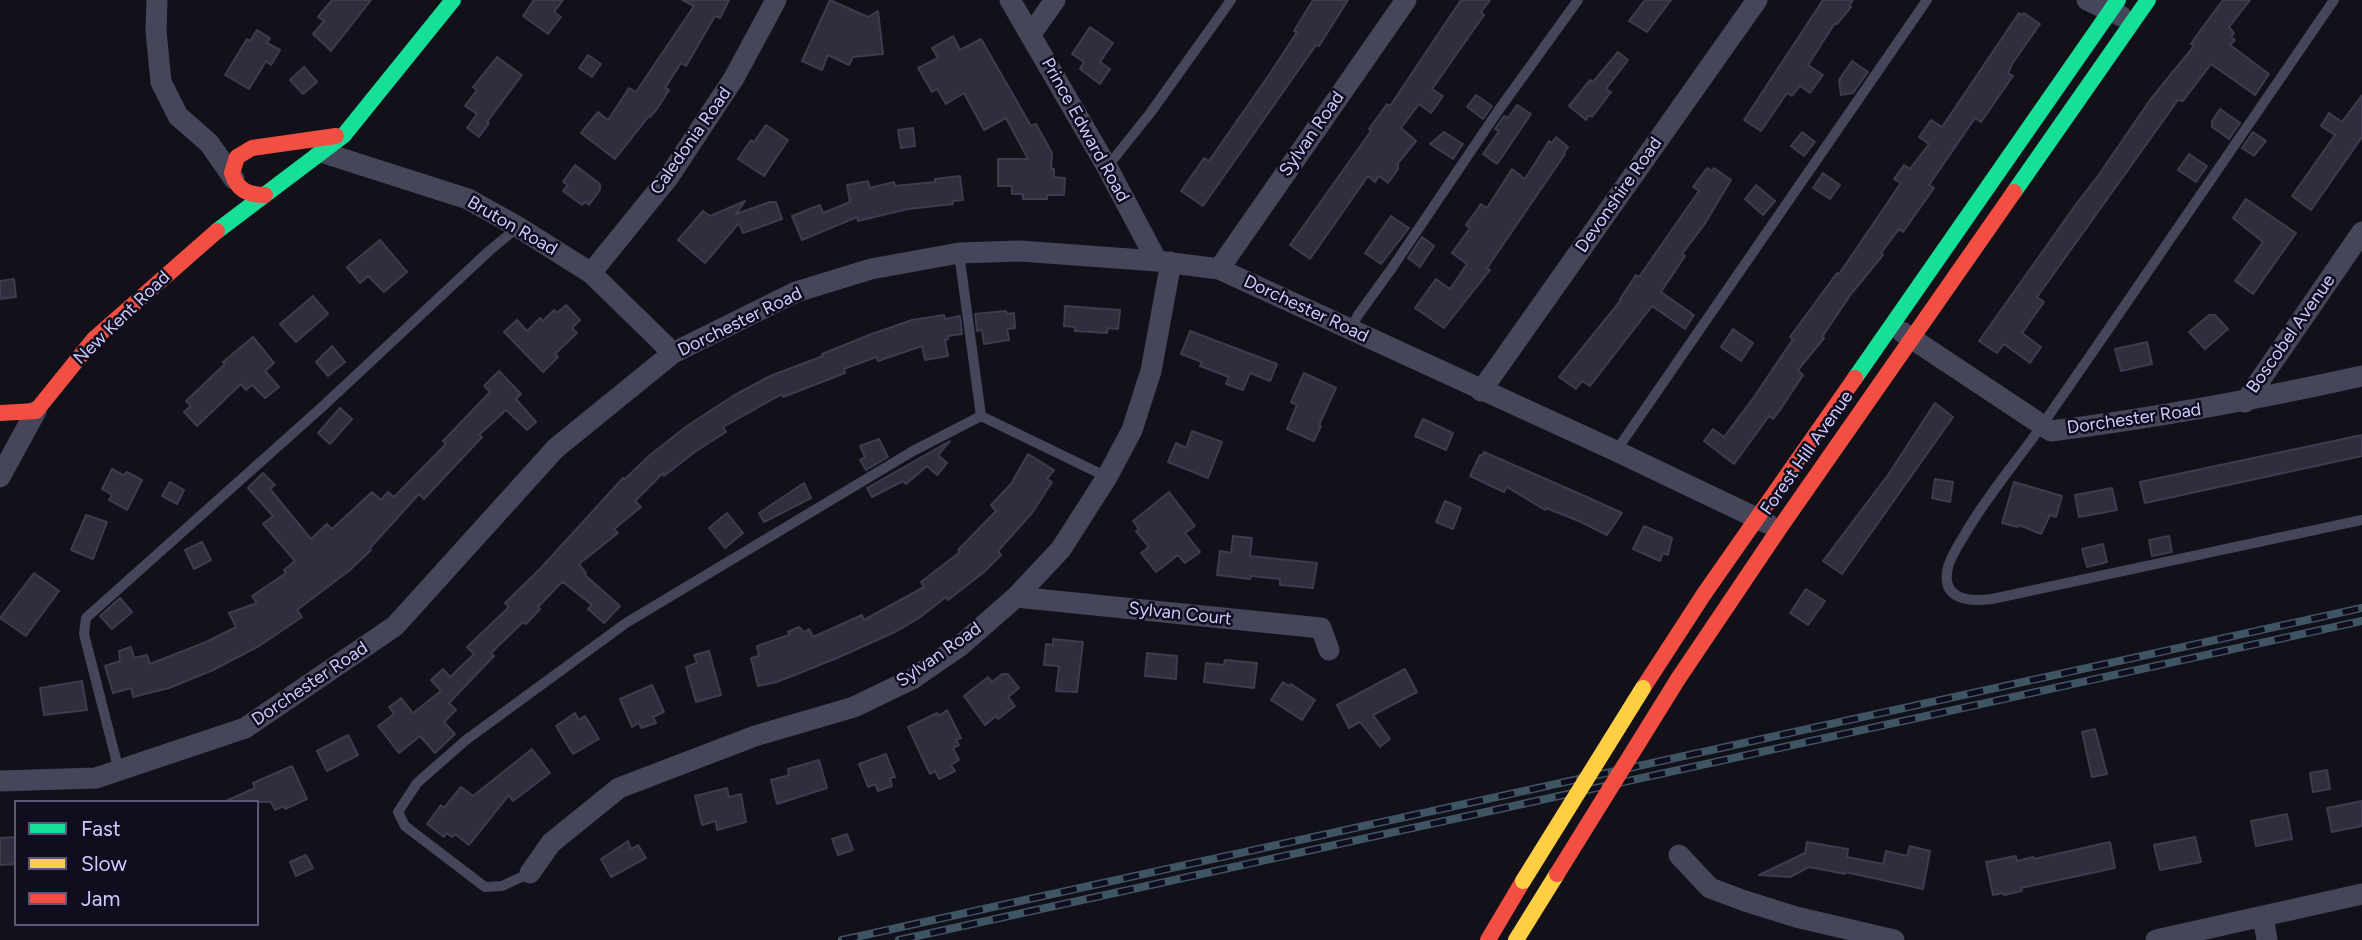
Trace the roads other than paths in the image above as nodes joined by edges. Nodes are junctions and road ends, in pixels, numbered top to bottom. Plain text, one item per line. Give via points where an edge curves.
1 (158, 0) edge
2 (453, 0) edge
3 (776, 0) edge
4 (1010, 0) edge
5 (1055, 0) edge
6 (1231, 0) edge
7 (1406, 0) edge
8 (1578, 0) edge
9 (1757, 0) edge
10 (1927, 0) edge
11 (2087, 0) edge
12 (2148, 0) edge
13 (2334, 0) edge
14 (2114, 6) edge
15 (2132, 21) junction
16 (1031, 34) junction
17 (344, 135) junction
18 (209, 144) junction
19 (257, 148) junction
20 (321, 152) junction
21 (1107, 167) junction
22 (235, 182) junction
23 (271, 190) junction
24 (518, 227) junction
25 (2362, 232) edge
26 (209, 237) junction
27 (959, 253) junction
28 (1164, 262) junction
29 (1219, 269) junction
30 (591, 273) junction
31 (1892, 325) junction
32 (1350, 330) junction
33 (1911, 338) junction
34 (673, 354) junction
35 (2362, 376) edge
36 (1481, 391) junction
37 (2245, 402) junction
38 (36, 411) junction
39 (0, 413) edge
40 (981, 416) junction
41 (2042, 425) junction
42 (1616, 451) junction
43 (0, 477) edge
44 (1107, 477) junction
45 (1756, 518) junction
46 (2362, 520) edge
47 (1779, 528) junction
48 (1016, 597) junction
49 (1329, 650) dead end
50 (119, 771) junction
51 (0, 781) edge
52 (1679, 855) dead end
53 (530, 873) joint
54 (2362, 894) edge
55 (2263, 916) junction
56 (1488, 940) edge
57 (1516, 940) edge
58 (1894, 940) edge
59 (2156, 940) edge
60 (2267, 940) edge

1 - 18 street via 161,82 178,116
2 - 17 main road, New Kent Road
3 - 30 street, Caledonia Road via 734,78 668,178
4 - 16 street, Prince Edward Road
5 - 16 street
6 - 21 lane
7 - 29 street, Sylvan Road
8 - 32 lane
9 - 36 street, Devonshire Road
10 - 42 lane
11 - 14 street
12 - 15 main road, Forest Hill Avenue
13 - 41 lane
14 - 15 street
14 - 31 main road, Forest Hill Avenue
15 - 33 main road, Forest Hill Avenue
16 - 21 street, Prince Edward Road
17 - 19 main road
17 - 20 main road, New Kent Road
18 - 19 street
18 - 22 street
19 - 22 main road, New Kent Road via 234,163
19 - 23 main road via 275,156 279,163 281,171
20 - 23 main road, New Kent Road
20 - 24 street, Bruton Road via 468,199
21 - 28 street, Prince Edward Road
22 - 23 main road via 249,195
22 - 26 main road, New Kent Road
23 - 26 main road, New Kent Road
24 - 30 street, Bruton Road
24 - 50 lane via 86,618 84,634
25 - 37 street, Boscobel Avenue
26 - 38 main road, New Kent Road via 94,340
27 - 28 street, Dorchester Road via 1020,251
27 - 34 street, Dorchester Road via 871,269 796,292
27 - 40 lane
28 - 29 street, Dorchester Road
28 - 44 street, Sylvan Road via 1151,371 1132,430
29 - 32 street, Dorchester Road
30 - 34 street, Bruton Road
31 - 33 street, Dorchester Road
31 - 45 main road, Forest Hill Avenue
32 - 36 street, Dorchester Road
33 - 41 street, Dorchester Road
33 - 47 main road, Forest Hill Avenue
34 - 50 street, Dorchester Road via 556,448 395,626 245,728
35 - 37 street, Dorchester Road
36 - 42 street, Dorchester Road
37 - 41 street, Dorchester Road via 2051,431
38 - 39 main road
38 - 43 street, New Kent Road
40 - 44 lane
40 - 53 lane via 913,451 626,623 466,740 416,783 398,812 405,825 485,887 502,886
41 - 46 lane via 1979,509 1953,556 1948,583 1961,599 1992,599
42 - 45 street, Dorchester Road
44 - 48 street, Sylvan Road via 1061,549
45 - 47 street, Dorchester Road
45 - 56 main road, Forest Hill Avenue, bridge via 1643,688
47 - 57 main road, Forest Hill Avenue, bridge via 1678,679
48 - 49 street, Sylvan Court via 1321,628
48 - 53 street, Sylvan Road via 960,646 912,679 854,707 755,736 619,788 551,843
50 - 51 street, Dorchester Road via 96,778
52 - 58 street via 1710,888 1796,917
54 - 55 street
55 - 59 street
55 - 60 street

